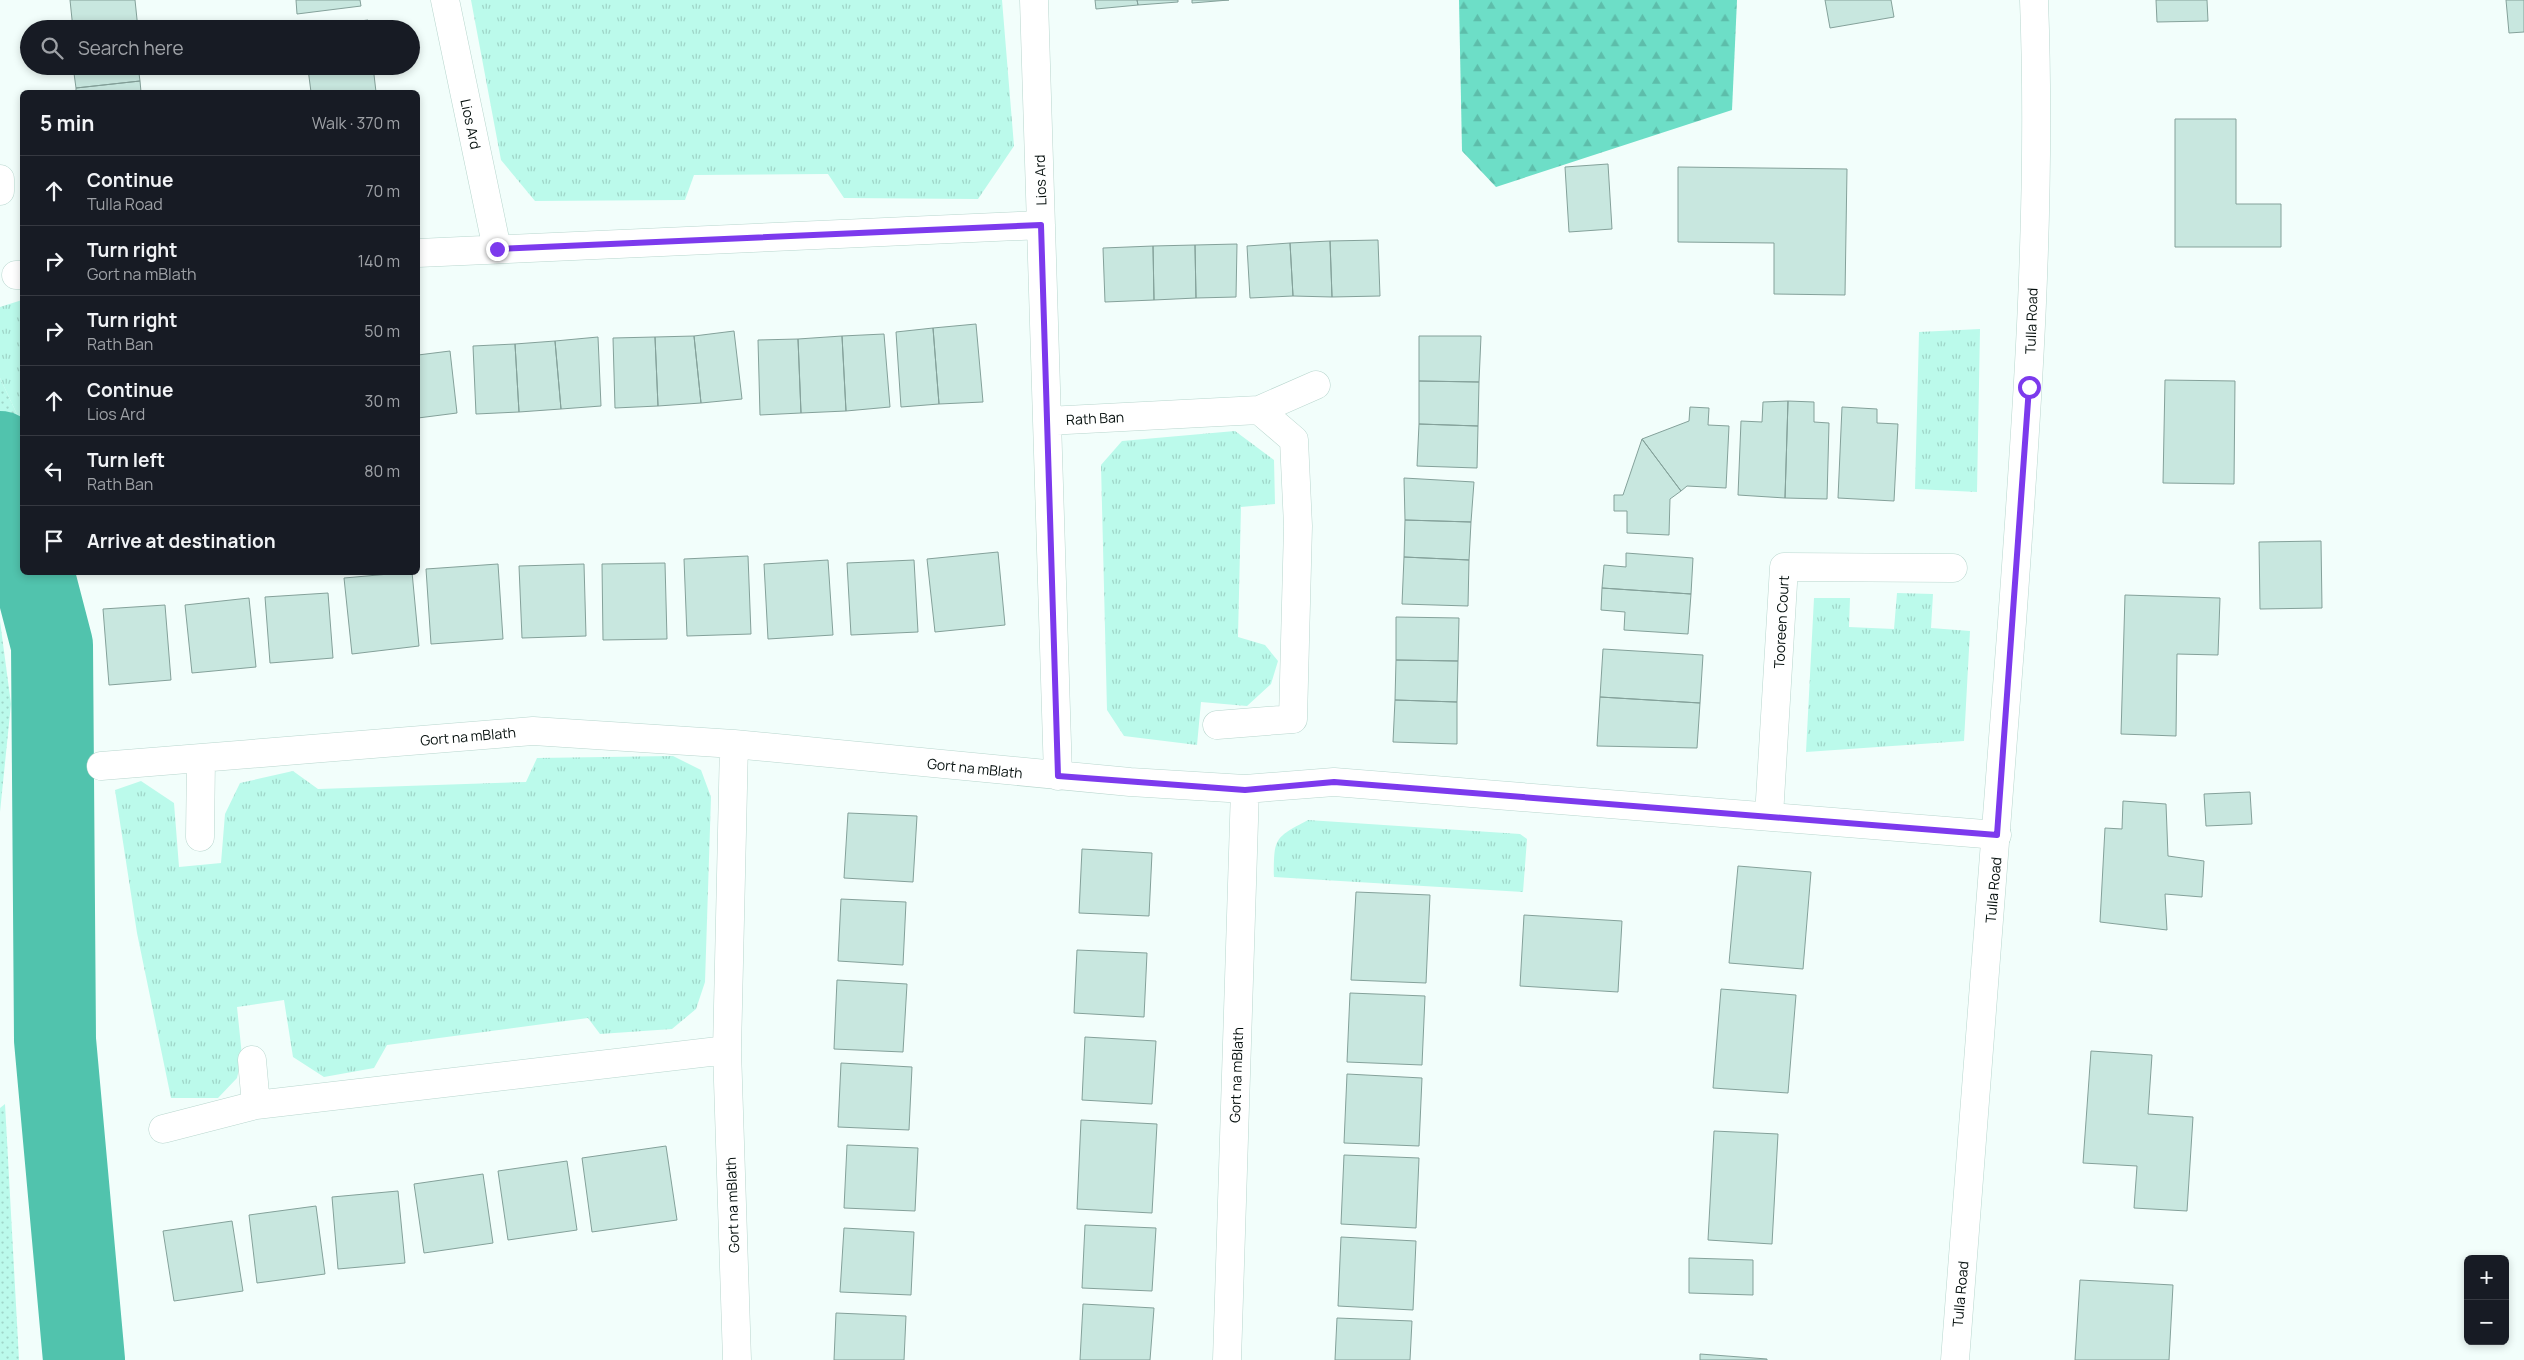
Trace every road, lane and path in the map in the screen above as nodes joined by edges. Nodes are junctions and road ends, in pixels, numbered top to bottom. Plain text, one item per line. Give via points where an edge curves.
1 (445, 0) edge
2 (1034, 0) edge
3 (2034, 0) edge
4 (0, 179) edge
5 (0, 191) edge
6 (1041, 225) junction
7 (497, 249) junction
8 (420, 254) edge
9 (1316, 385) dead end
10 (1259, 410) junction
11 (1047, 421) junction
12 (1953, 568) dead end
13 (1218, 725) dead end
14 (734, 744) junction
15 (202, 759) junction
16 (101, 766) dead end
17 (1058, 776) junction
18 (1245, 790) junction
19 (1770, 816) junction
20 (1997, 835) junction
21 (200, 837) dead end
22 (727, 1050) junction
23 (252, 1060) dead end
24 (256, 1105) junction
25 (163, 1129) dead end
26 (738, 1360) edge
27 (1227, 1360) edge
28 (1955, 1360) edge

1 - 7 street, Lios Ard
2 - 6 street, Lios Ard
3 - 20 street, Tulla Road via 2038,98 2029,387
4 - 5 street
6 - 7 street
6 - 11 street, Lios Ard
7 - 8 street
9 - 10 street, Rath Ban
10 - 11 street, Rath Ban
10 - 13 street via 1294,440 1298,526 1293,719
11 - 17 street, Rath Ban
12 - 19 street, Tooreen Court via 1784,567
14 - 15 street, Gort na mBlath via 532,731
14 - 17 street, Gort na mBlath
14 - 22 street, Gort na mBlath
15 - 16 street, Gort na mBlath
15 - 21 street
17 - 18 street, Gort na mBlath
18 - 19 street, Gort na mBlath via 1334,782
18 - 27 street, Gort na mBlath
19 - 20 street, Gort na mBlath
20 - 28 street, Tulla Road
22 - 24 street
22 - 26 street, Gort na mBlath
23 - 24 street
24 - 25 street

